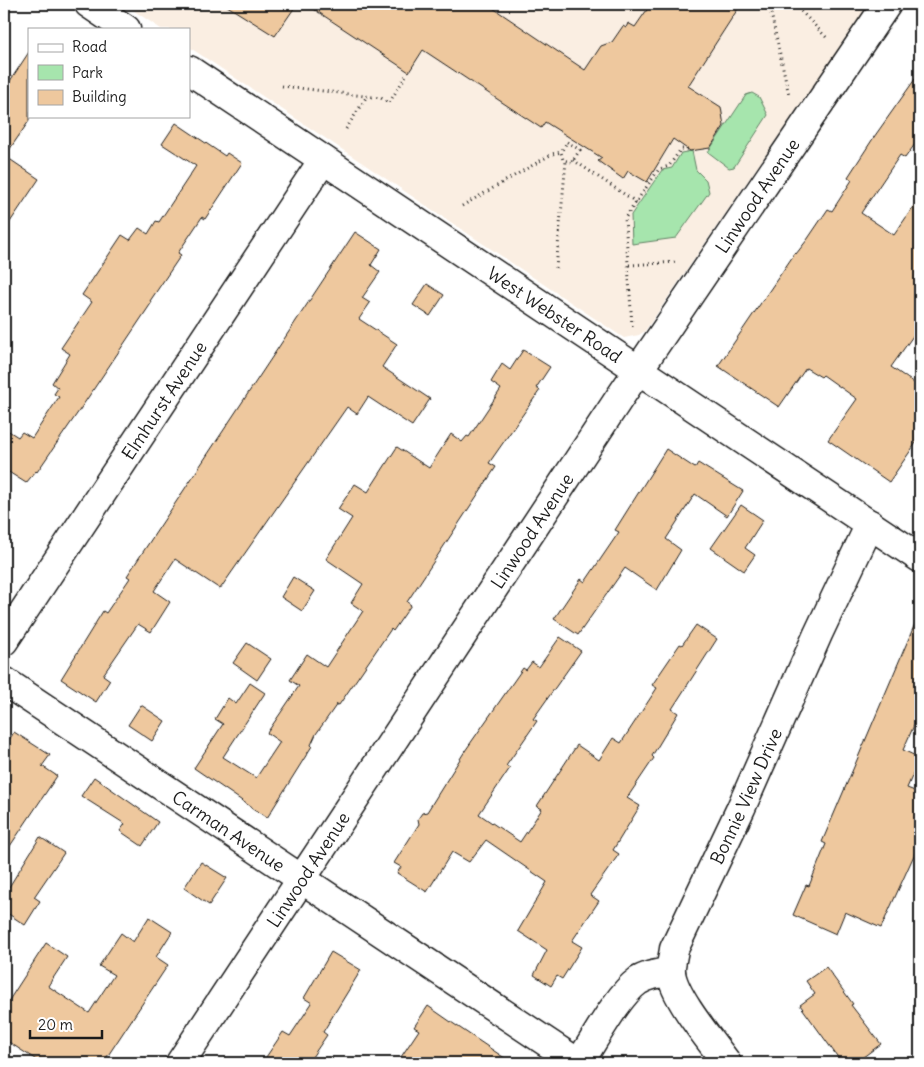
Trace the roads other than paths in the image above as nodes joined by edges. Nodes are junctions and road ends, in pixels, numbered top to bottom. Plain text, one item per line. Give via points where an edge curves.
1 (89, 4) edge
2 (888, 4) edge
3 (125, 28) edge
4 (190, 71) edge
5 (323, 160) junction
6 (639, 370) junction
7 (870, 524) junction
8 (917, 550) edge
9 (4, 641) edge
10 (4, 681) edge
11 (302, 879) junction
12 (671, 972) junction
13 (180, 1063) edge
14 (579, 1063) edge
15 (727, 1063) edge

1 - 3 street
2 - 6 street, Linwood Avenue
4 - 5 street, West Webster Road
5 - 6 street, West Webster Road
5 - 9 street, Elmhurst Avenue
6 - 7 street, West Webster Road
6 - 11 street, Linwood Avenue
7 - 8 street, West Webster Road
7 - 12 street, Bonnie View Drive via 742,808 674,949
10 - 11 street, Carman Avenue
11 - 13 street, Linwood Avenue
11 - 14 street, Carman Avenue
12 - 14 street via 653,974 638,981 625,993
12 - 15 street via 674,984 691,1013

